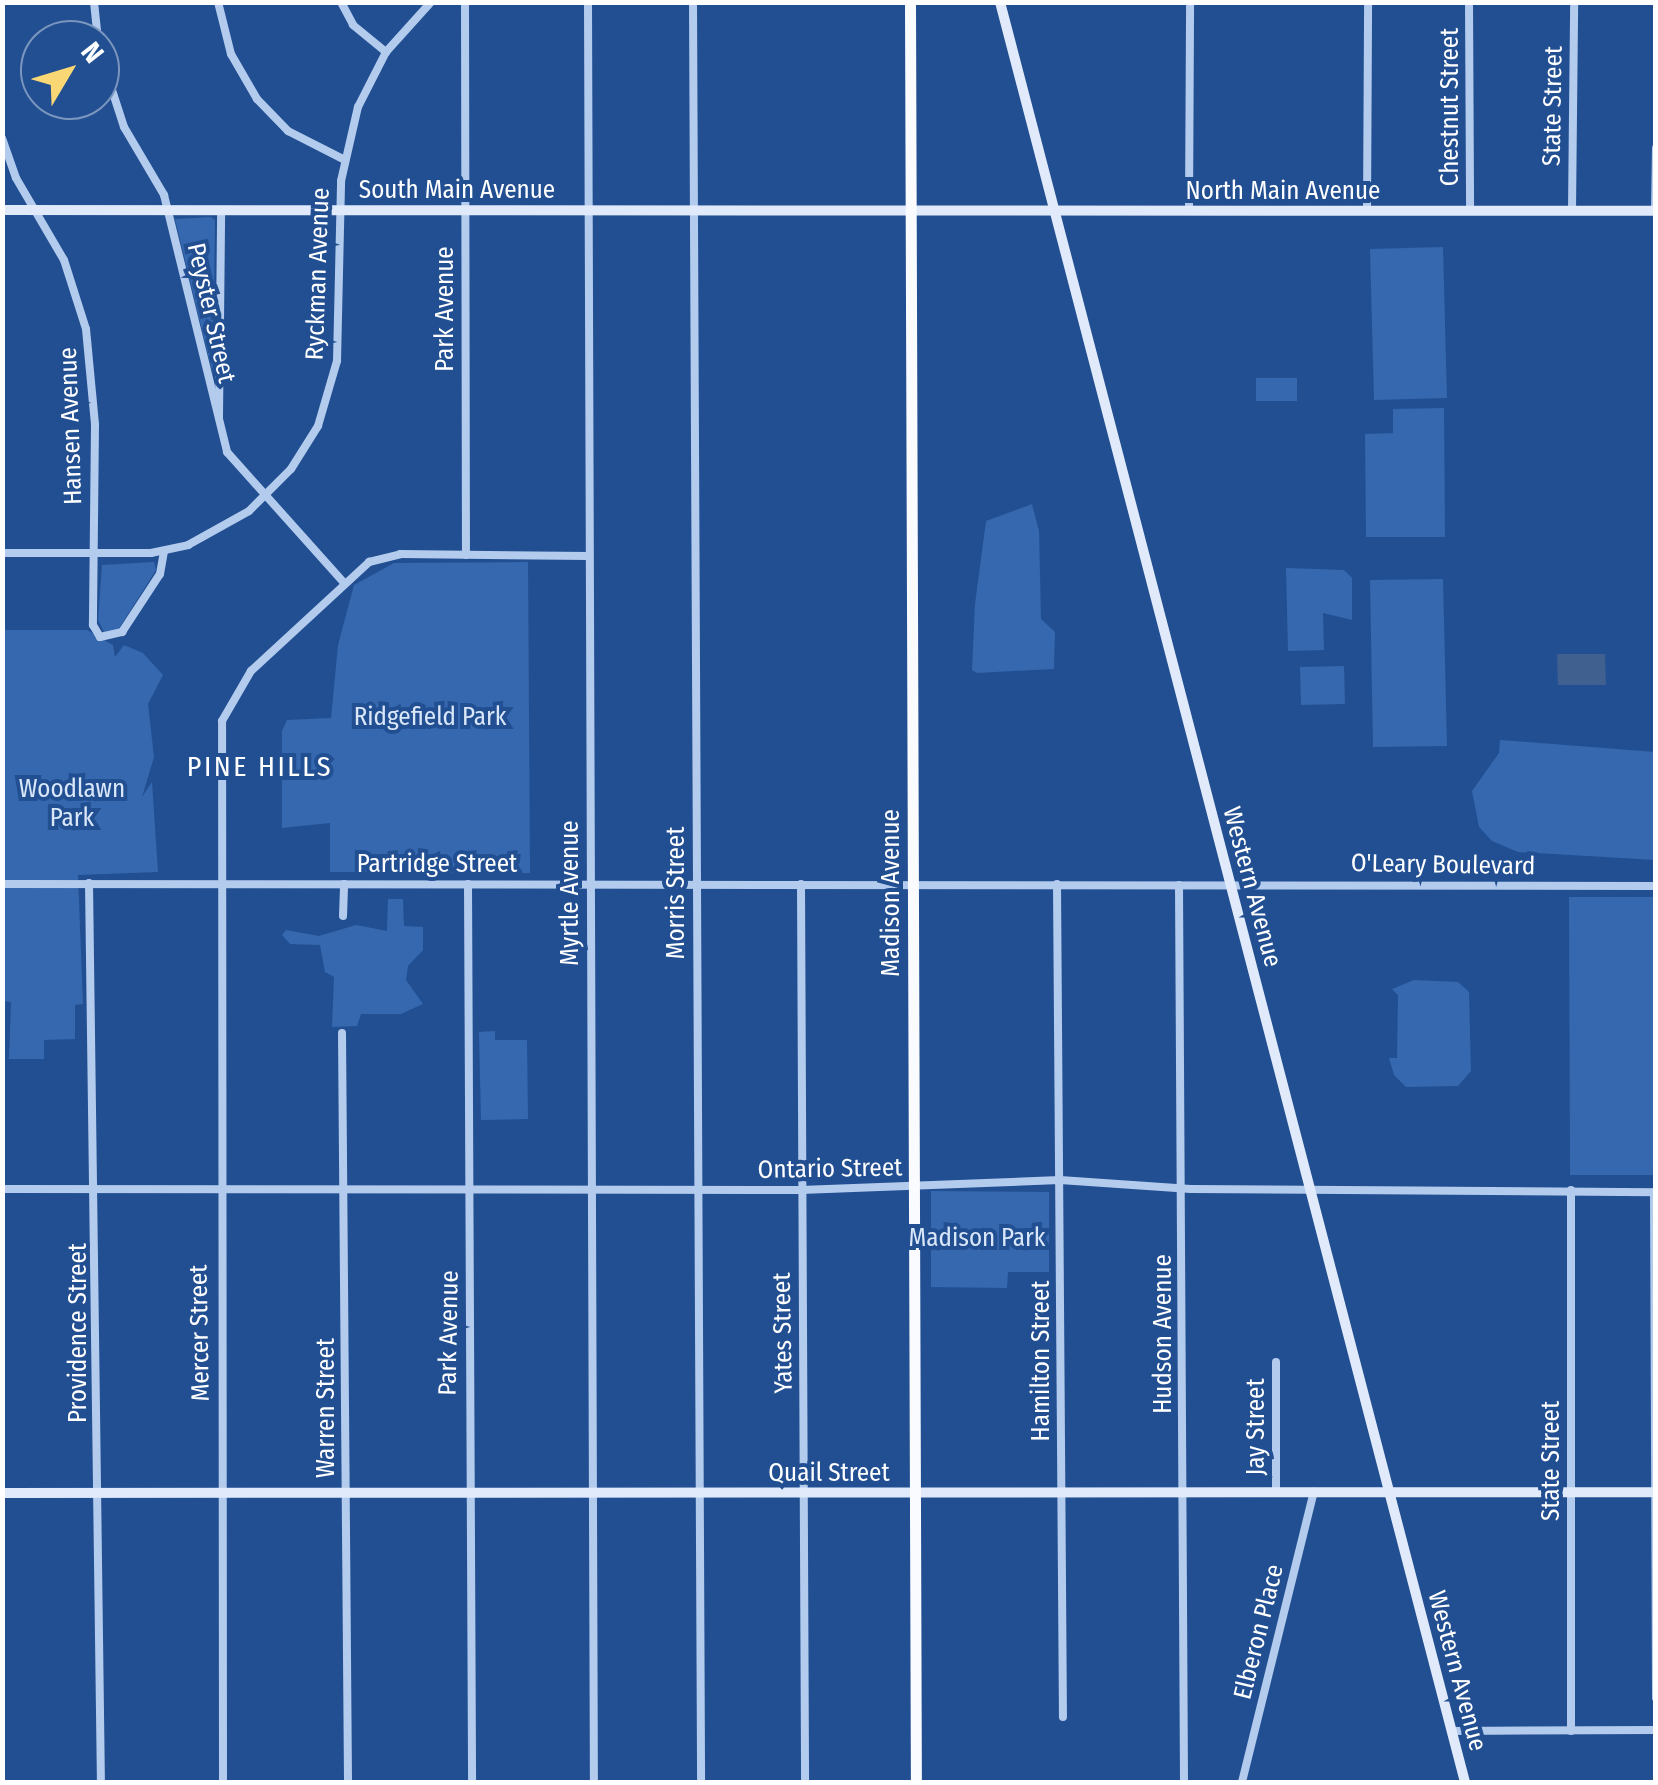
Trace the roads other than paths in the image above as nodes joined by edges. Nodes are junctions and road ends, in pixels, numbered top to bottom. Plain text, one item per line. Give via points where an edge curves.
1 (218, 2) edge
2 (341, 2) edge
3 (432, 2) edge
4 (465, 2) edge
5 (588, 2) edge
6 (693, 2) edge
7 (910, 2) edge
8 (1000, 2) edge
9 (1190, 2) edge
10 (1368, 2) edge
11 (1469, 2) edge
12 (1574, 2) edge
13 (386, 52) junction
14 (120, 117) edge
15 (2, 138) edge
16 (1656, 148) edge
17 (343, 159) junction
18 (167, 209) junction
19 (2, 210) edge
20 (37, 210) junction
21 (221, 210) junction
22 (339, 210) junction
23 (464, 210) junction
24 (589, 210) junction
25 (693, 210) junction
26 (911, 210) junction
27 (1054, 210) junction
28 (1189, 210) junction
29 (1572, 210) junction
30 (1367, 211) junction
31 (1470, 211) junction
32 (1655, 212) edge
33 (219, 426) junction
34 (264, 499) junction
35 (94, 552) junction
36 (164, 552) junction
37 (2, 554) edge
38 (466, 555) junction
39 (589, 556) junction
40 (344, 582) junction
41 (88, 883) junction
42 (2, 884) edge
43 (221, 884) junction
44 (344, 884) junction
45 (468, 884) junction
46 (696, 884) junction
47 (801, 884) junction
48 (913, 884) junction
49 (1057, 884) junction
50 (591, 885) junction
51 (1179, 885) junction
52 (1231, 886) junction
53 (1656, 886) edge
54 (344, 916) dead end
55 (342, 1033) dead end
56 (1060, 1180) junction
57 (1182, 1186) junction
58 (346, 1187) junction
59 (218, 1188) junction
60 (468, 1188) junction
61 (590, 1188) junction
62 (914, 1188) junction
63 (2, 1189) edge
64 (97, 1190) junction
65 (801, 1190) junction
66 (1310, 1190) junction
67 (1571, 1190) junction
68 (698, 1191) junction
69 (1655, 1192) edge
70 (1276, 1362) dead end
71 (2, 1492) edge
72 (222, 1492) junction
73 (347, 1492) junction
74 (469, 1492) junction
75 (698, 1492) junction
76 (915, 1492) junction
77 (1061, 1492) junction
78 (1183, 1492) junction
79 (1276, 1492) junction
80 (1314, 1492) junction
81 (1389, 1492) junction
82 (1654, 1492) edge
83 (1571, 1493) junction
84 (99, 1494) junction
85 (593, 1494) junction
86 (804, 1494) junction
87 (1656, 1698) edge
88 (1063, 1717) dead end
89 (1452, 1730) junction
90 (1656, 1730) edge
91 (1572, 1732) junction
92 (100, 1782) edge
93 (223, 1782) edge
94 (348, 1782) edge
95 (472, 1782) edge
96 (594, 1782) edge
97 (700, 1782) edge
98 (805, 1782) edge
99 (916, 1782) edge
100 (1184, 1782) edge
101 (1242, 1782) edge
102 (1465, 1782) edge

1 - 17 street via 231,54 257,99 294,135
2 - 13 street via 353,25
3 - 13 street, Ryckman Avenue
4 - 23 street, Park Avenue
5 - 24 street, Myrtle Avenue
6 - 25 street, Morris Street
7 - 26 main road, Madison Avenue
8 - 27 street, Western Avenue
9 - 28 street
10 - 30 street
11 - 31 street, Chestnut Street
12 - 29 street, State Street
13 - 17 street, Ryckman Avenue via 358,107
14 - 18 street, Peyster Street
15 - 20 street, Hansen Avenue
16 - 32 street
17 - 22 street, Ryckman Avenue
18 - 20 street, South Main Avenue
18 - 21 street, South Main Avenue
18 - 33 street, Peyster Street
19 - 20 street, South Main Avenue
20 - 35 street, Hansen Avenue via 70,275 89,348
21 - 22 street, South Main Avenue
21 - 33 street, Peyster Street
22 - 23 street, South Main Avenue
22 - 34 street, Ryckman Avenue via 339,334 328,400 302,454
23 - 24 street, South Main Avenue
23 - 38 street, Park Avenue
24 - 25 street, South Main Avenue
24 - 39 street, Myrtle Avenue
25 - 26 street, South Main Avenue
25 - 46 street, Morris Street
26 - 27 street, North Main Avenue
26 - 48 main road, Madison Avenue
27 - 28 street, North Main Avenue
27 - 52 street, Western Avenue
28 - 30 street, North Main Avenue
29 - 31 street, North Main Avenue
29 - 32 street, North Main Avenue
30 - 31 street, North Main Avenue
33 - 34 street, Peyster Street via 233,464
34 - 36 street, Ryckman Avenue via 212,535
34 - 40 street, Peyster Street
35 - 36 street, Ryckman Avenue
35 - 36 street via 93,625 107,640 122,632 158,577
35 - 37 street, Ryckman Avenue
38 - 39 street, Mercer Street
38 - 40 street, Mercer Street via 387,556
39 - 50 street, Myrtle Avenue
40 - 43 street, Mercer Street via 251,671 228,704 219,753
41 - 42 street, Partridge Street
41 - 43 street, Partridge Street
41 - 64 street, Providence Street
43 - 44 street, Partridge Street
43 - 59 street, Mercer Street
44 - 45 street, Partridge Street
44 - 54 street
45 - 50 street, Partridge Street
45 - 60 street, Park Avenue
46 - 47 street, Partridge Street
46 - 50 street, Partridge Street
46 - 68 street, Morris Street
47 - 48 street, Partridge Street
47 - 65 street, Yates Street
48 - 49 street, Partridge Street
48 - 62 main road, Madison Avenue
49 - 51 street, Partridge Street
49 - 56 street, Hamilton Street
50 - 61 street, Myrtle Avenue
51 - 52 street, Partridge Street
51 - 57 street, Hudson Avenue
52 - 53 street, O'Leary Boulevard
52 - 66 street, Western Avenue
55 - 58 street, Warren Street
56 - 57 street, Ontario Street
56 - 62 street, Ontario Street via 931,1181
56 - 77 street, Hamilton Street
57 - 66 street, Ontario Street
57 - 78 street, Hudson Avenue
58 - 59 street, Ontario Street
58 - 60 street, Ontario Street
58 - 73 street, Warren Street
59 - 64 street, Ontario Street
59 - 72 street, Mercer Street
60 - 61 street, Ontario Street
60 - 74 street, Park Avenue
61 - 68 street, Ontario Street
61 - 85 street, Myrtle Avenue
62 - 65 street, Ontario Street
62 - 76 main road, Madison Avenue
63 - 64 street, Ontario Street
64 - 84 street, Providence Street
65 - 68 street, Ontario Street
65 - 86 street, Yates Street
66 - 67 street, Ontario Street
66 - 81 street, Western Avenue
67 - 69 street, Ontario Street
67 - 83 street, State Street
68 - 75 street, Morris Street
69 - 82 street
70 - 79 street, Jay Street
71 - 84 street, Quail Street
72 - 73 street, Quail Street
72 - 84 street, Quail Street
72 - 93 street, Mercer Street
73 - 74 street, Quail Street
73 - 94 street, Warren Street
74 - 85 street, Quail Street
74 - 95 street, Park Avenue
75 - 85 street, Quail Street
75 - 86 street, Quail Street
75 - 97 street, Morris Street
76 - 77 street, Quail Street
76 - 86 street, Quail Street
76 - 99 main road, Madison Avenue
77 - 78 street, Quail Street
77 - 88 street, Hamilton Street
78 - 79 street, Quail Street
78 - 100 street, Hudson Avenue
79 - 80 street, Quail Street
80 - 81 street, Quail Street
80 - 101 street, Elberon Place
81 - 83 street, Quail Street
81 - 89 street, Western Avenue
82 - 83 street, Quail Street
82 - 87 street
83 - 91 street, State Street
84 - 92 street, Providence Street
85 - 96 street, Myrtle Avenue
86 - 98 street, Yates Street
89 - 91 street
89 - 102 street, Western Avenue
90 - 91 street

